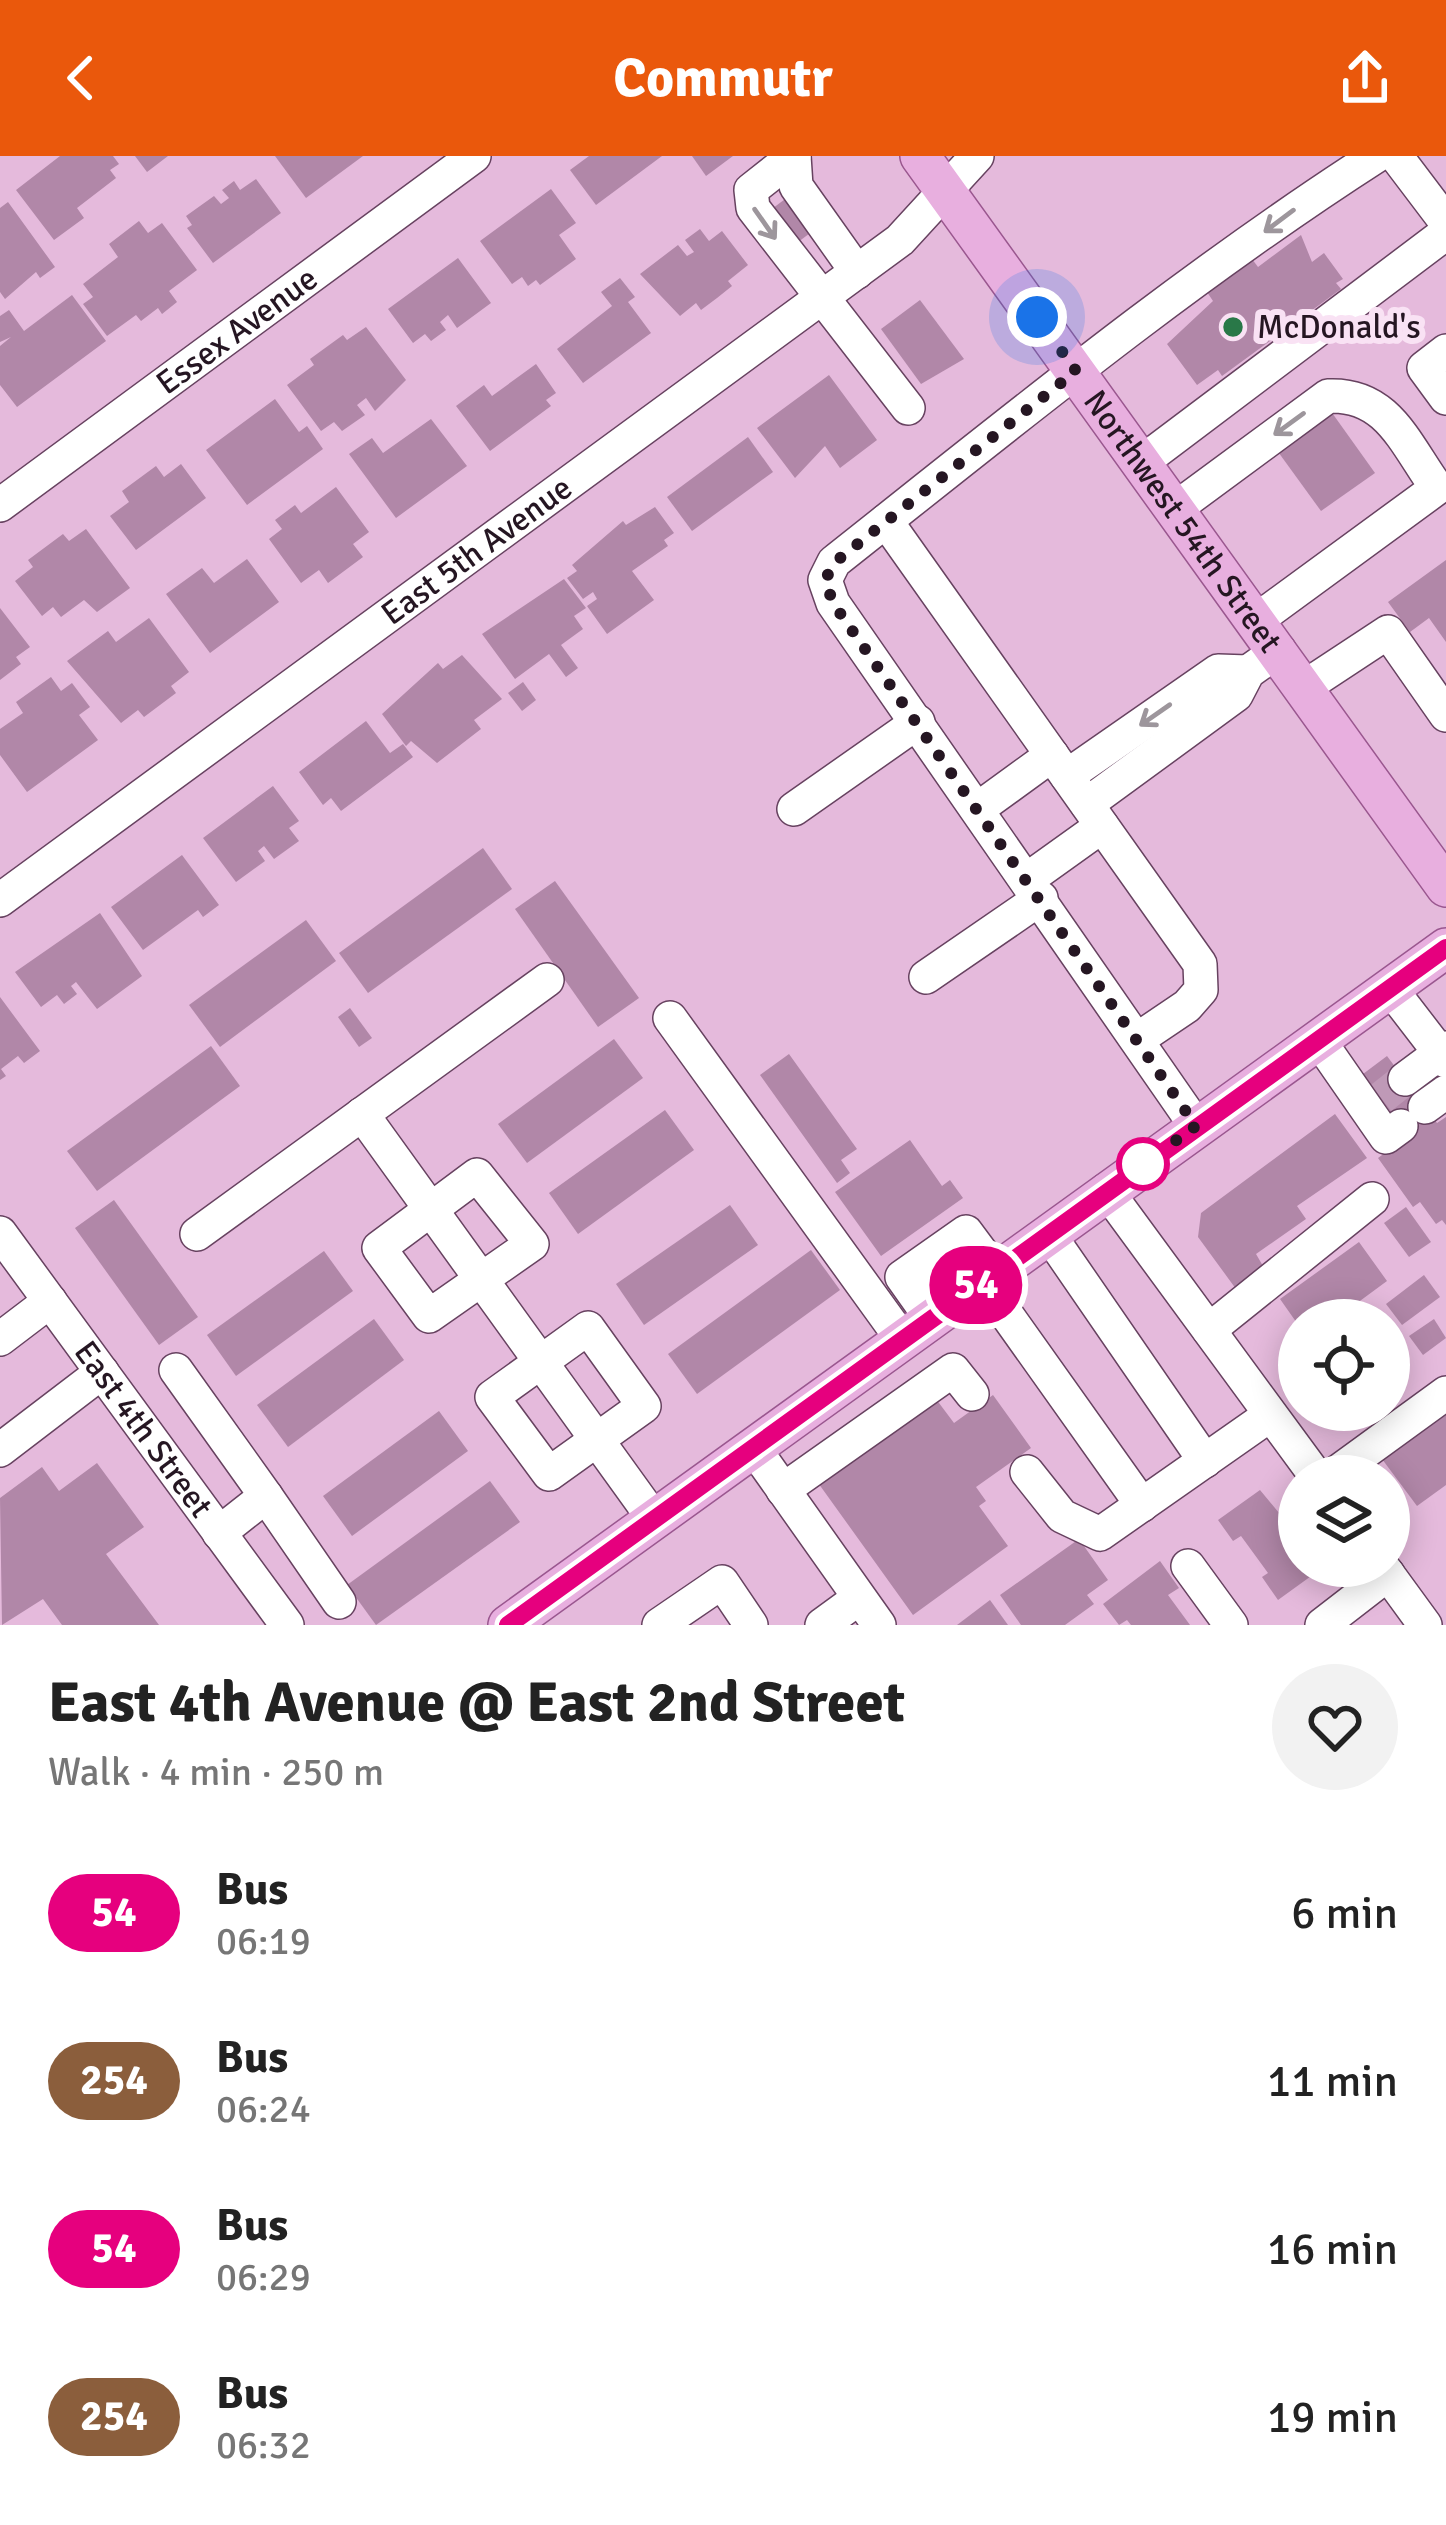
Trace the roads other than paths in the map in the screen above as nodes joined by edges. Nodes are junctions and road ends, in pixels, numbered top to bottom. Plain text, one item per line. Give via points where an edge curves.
1 (474, 156) edge
2 (794, 156) edge
3 (920, 156) edge
4 (977, 156) edge
5 (1376, 156) edge
6 (1396, 156) edge
7 (946, 193) junction
8 (1446, 222) edge
9 (1446, 233) edge
10 (857, 272) junction
11 (821, 298) junction
12 (1446, 351) edge
13 (1076, 371) junction
14 (1446, 398) edge
15 (908, 408) dead end
16 (1142, 462) junction
17 (0, 505) edge
18 (1176, 508) junction
19 (886, 521) junction
20 (1262, 647) junction
21 (1306, 686) junction
22 (1446, 715) edge
23 (918, 722) junction
24 (1077, 790) junction
25 (979, 808) junction
26 (794, 809) dead end
27 (1446, 887) edge
28 (1035, 889) junction
29 (0, 900) edge
30 (1446, 948) edge
31 (926, 977) dead end
32 (547, 980) dead end
33 (1390, 988) junction
34 (670, 1018) dead end
35 (1138, 1039) junction
36 (1318, 1039) junction
37 (1444, 1054) edge
38 (1414, 1102) edge
39 (362, 1114) junction
40 (1196, 1126) junction
41 (1106, 1190) junction
42 (1372, 1199) dead end
43 (431, 1210) junction
44 (1048, 1233) junction
45 (197, 1234) dead end
46 (0, 1235) edge
47 (989, 1276) junction
48 (482, 1280) junction
49 (50, 1301) junction
50 (916, 1328) junction
51 (1209, 1330) junction
52 (0, 1339) edge
53 (541, 1362) junction
54 (176, 1370) dead end
55 (102, 1372) junction
56 (1446, 1393) edge
57 (972, 1394) dead end
58 (1270, 1415) junction
59 (597, 1439) junction
60 (753, 1447) junction
61 (0, 1450) edge
62 (1300, 1455) edge
63 (1361, 1455) edge
64 (1205, 1460) junction
65 (1027, 1472) dead end
66 (783, 1490) junction
67 (266, 1496) junction
68 (1142, 1505) junction
69 (654, 1519) junction
70 (219, 1533) junction
71 (1188, 1566) dead end
72 (1366, 1587) edge
73 (1397, 1587) edge
74 (339, 1602) dead end
75 (869, 1611) edge
76 (286, 1625) edge
77 (508, 1625) edge
78 (658, 1625) edge
79 (752, 1625) edge
80 (822, 1625) edge
81 (1231, 1625) edge
82 (1322, 1625) edge
83 (1425, 1625) edge

1 - 17 street, Essex Avenue
2 - 10 street via 796,186
2 -> 11 street via 757,183 750,199
3 - 7 main road, Northwest 54th Street
4 - 7 street, East 5th Avenue
5 -> 13 street
6 - 8 street
7 - 10 street, East 5th Avenue
7 - 13 main road, Northwest 54th Street
9 - 16 street
10 - 11 street, East 5th Avenue
11 - 15 street
11 - 29 street, East 5th Avenue
12 - 14 street via 1424,368
13 - 16 main road, Northwest 54th Street
13 - 19 street
16 - 18 main road, Northwest 54th Street
18 - 20 main road, Northwest 54th Street
20 -> 18 street via 1436,488 1381,410 1356,395 1328,396
19 - 23 street via 825,580
19 - 24 street
20 - 21 main road, Northwest 54th Street
20 - 24 street via 1236,695
21 - 22 street via 1388,632
21 - 27 main road, Northwest 54th Street
23 - 25 street
23 - 26 street
24 - 25 street
24 - 28 street
24 - 35 street via 1200,964 1201,990
25 - 28 street
28 - 31 street
28 - 35 street
30 - 33 main road
32 - 39 street
33 - 36 main road
33 - 37 street
34 - 50 street
35 - 40 street
36 - 38 street
36 - 40 main road
37 - 38 street
39 - 43 street
39 - 45 street
40 - 41 main road
41 - 44 main road
41 - 51 street
42 - 51 street
43 - 48 street
43 - 48 street via 477,1175 532,1244
43 - 48 street via 379,1248 429,1316
44 - 47 main road
44 - 64 street
46 - 49 street, East 4th Street
47 - 50 main road
47 - 68 street
48 - 53 street
49 - 52 street
49 - 55 street, East 4th Street
50 - 60 main road
51 - 58 street
53 - 59 street
53 - 59 street via 588,1328 644,1406
53 - 59 street via 492,1397 549,1474
54 - 67 street
55 - 61 street
55 - 70 street, East 4th Street
56 - 63 street
57 - 66 street via 953,1370
58 - 62 street
58 - 64 street
59 - 69 street
60 - 66 street
60 - 69 main road
64 - 68 street
65 - 68 street via 1062,1516 1100,1534
66 - 75 street
67 - 70 street
67 - 74 street
69 - 77 main road
70 - 76 street, East 4th Street
71 - 81 street
72 - 82 street
73 - 83 street
75 - 80 street
78 - 79 street via 722,1582

